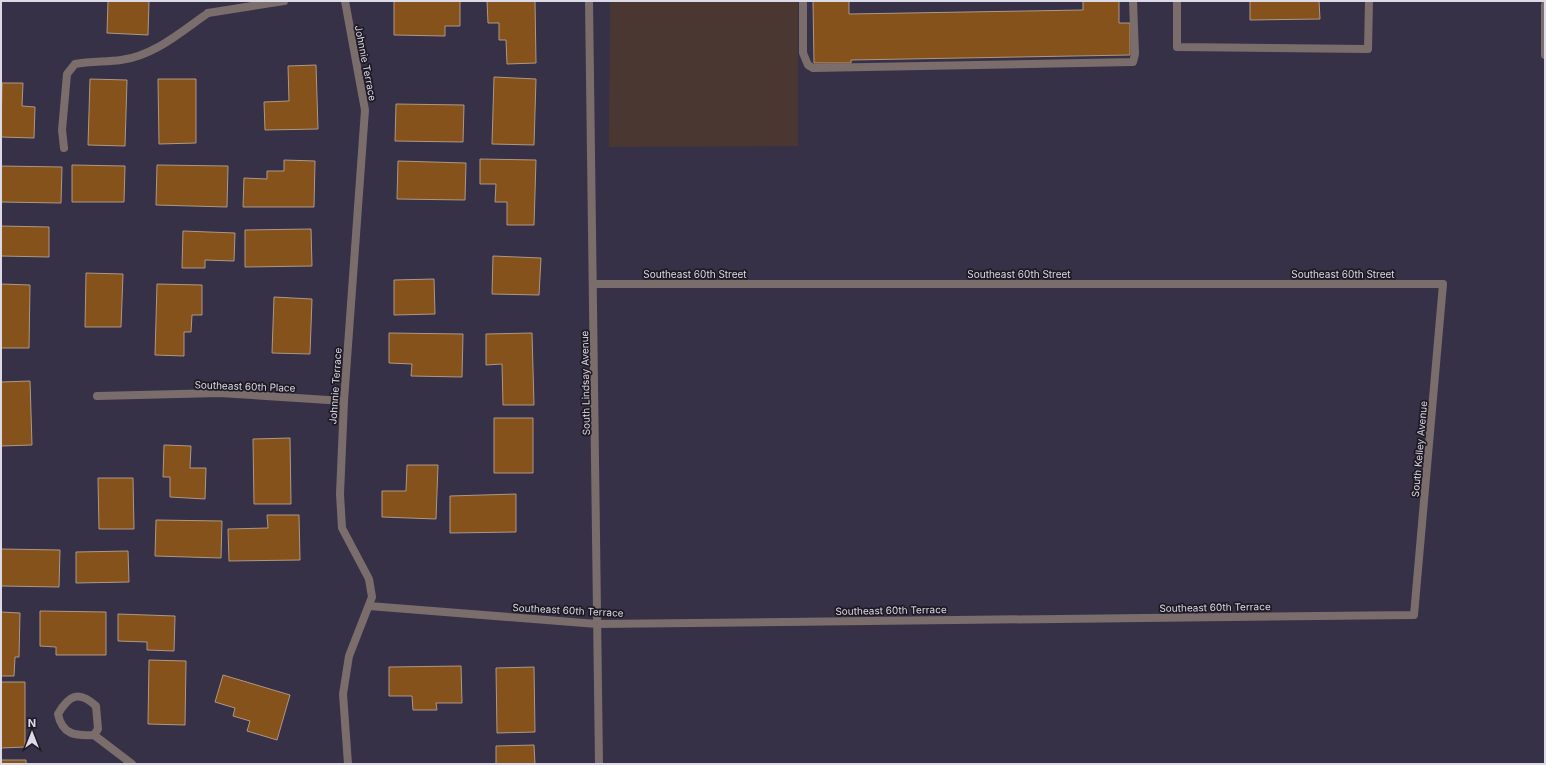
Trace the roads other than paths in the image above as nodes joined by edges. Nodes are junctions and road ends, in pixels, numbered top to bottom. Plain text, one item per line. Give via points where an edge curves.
1 (284, 1) edge
2 (345, 1) edge
3 (589, 1) edge
4 (803, 1) edge
5 (1133, 1) edge
6 (1177, 1) edge
7 (1369, 1) edge
8 (1545, 5) edge
9 (1545, 55) edge
10 (64, 148) dead end
11 (594, 284) junction
12 (1443, 284) joint
13 (97, 396) dead end
14 (344, 401) junction
15 (368, 606) junction
16 (1414, 615) joint
17 (597, 624) junction
18 (94, 735) junction
19 (132, 764) edge
20 (348, 764) edge
21 (599, 764) edge

1 - 10 street via 208,12 149,52 122,60 93,60 75,64 67,74 62,130
2 - 14 street, Johnnie Terrace via 365,110
3 - 11 street, South Lindsay Avenue
4 - 5 street via 803,53 808,65 813,68 1133,62
6 - 7 street via 1177,47 1368,49
8 - 9 street
11 - 12 street, Southeast 60th Street
11 - 17 street, South Lindsay Avenue
12 - 16 street, South Kelley Avenue
13 - 14 street, Southeast 60th Place via 220,393
14 - 15 street, Johnnie Terrace via 340,494 342,528 368,579 372,597
15 - 17 street, Southeast 60th Terrace
15 - 20 street, Johnnie Terrace via 349,656 343,694
16 - 17 street, Southeast 60th Terrace
17 - 21 street, South Lindsay Avenue
18 - 18 street via 76,736 68,732 60,722 58,714 70,698 78,696 88,699 96,706 98,729
18 - 19 street

